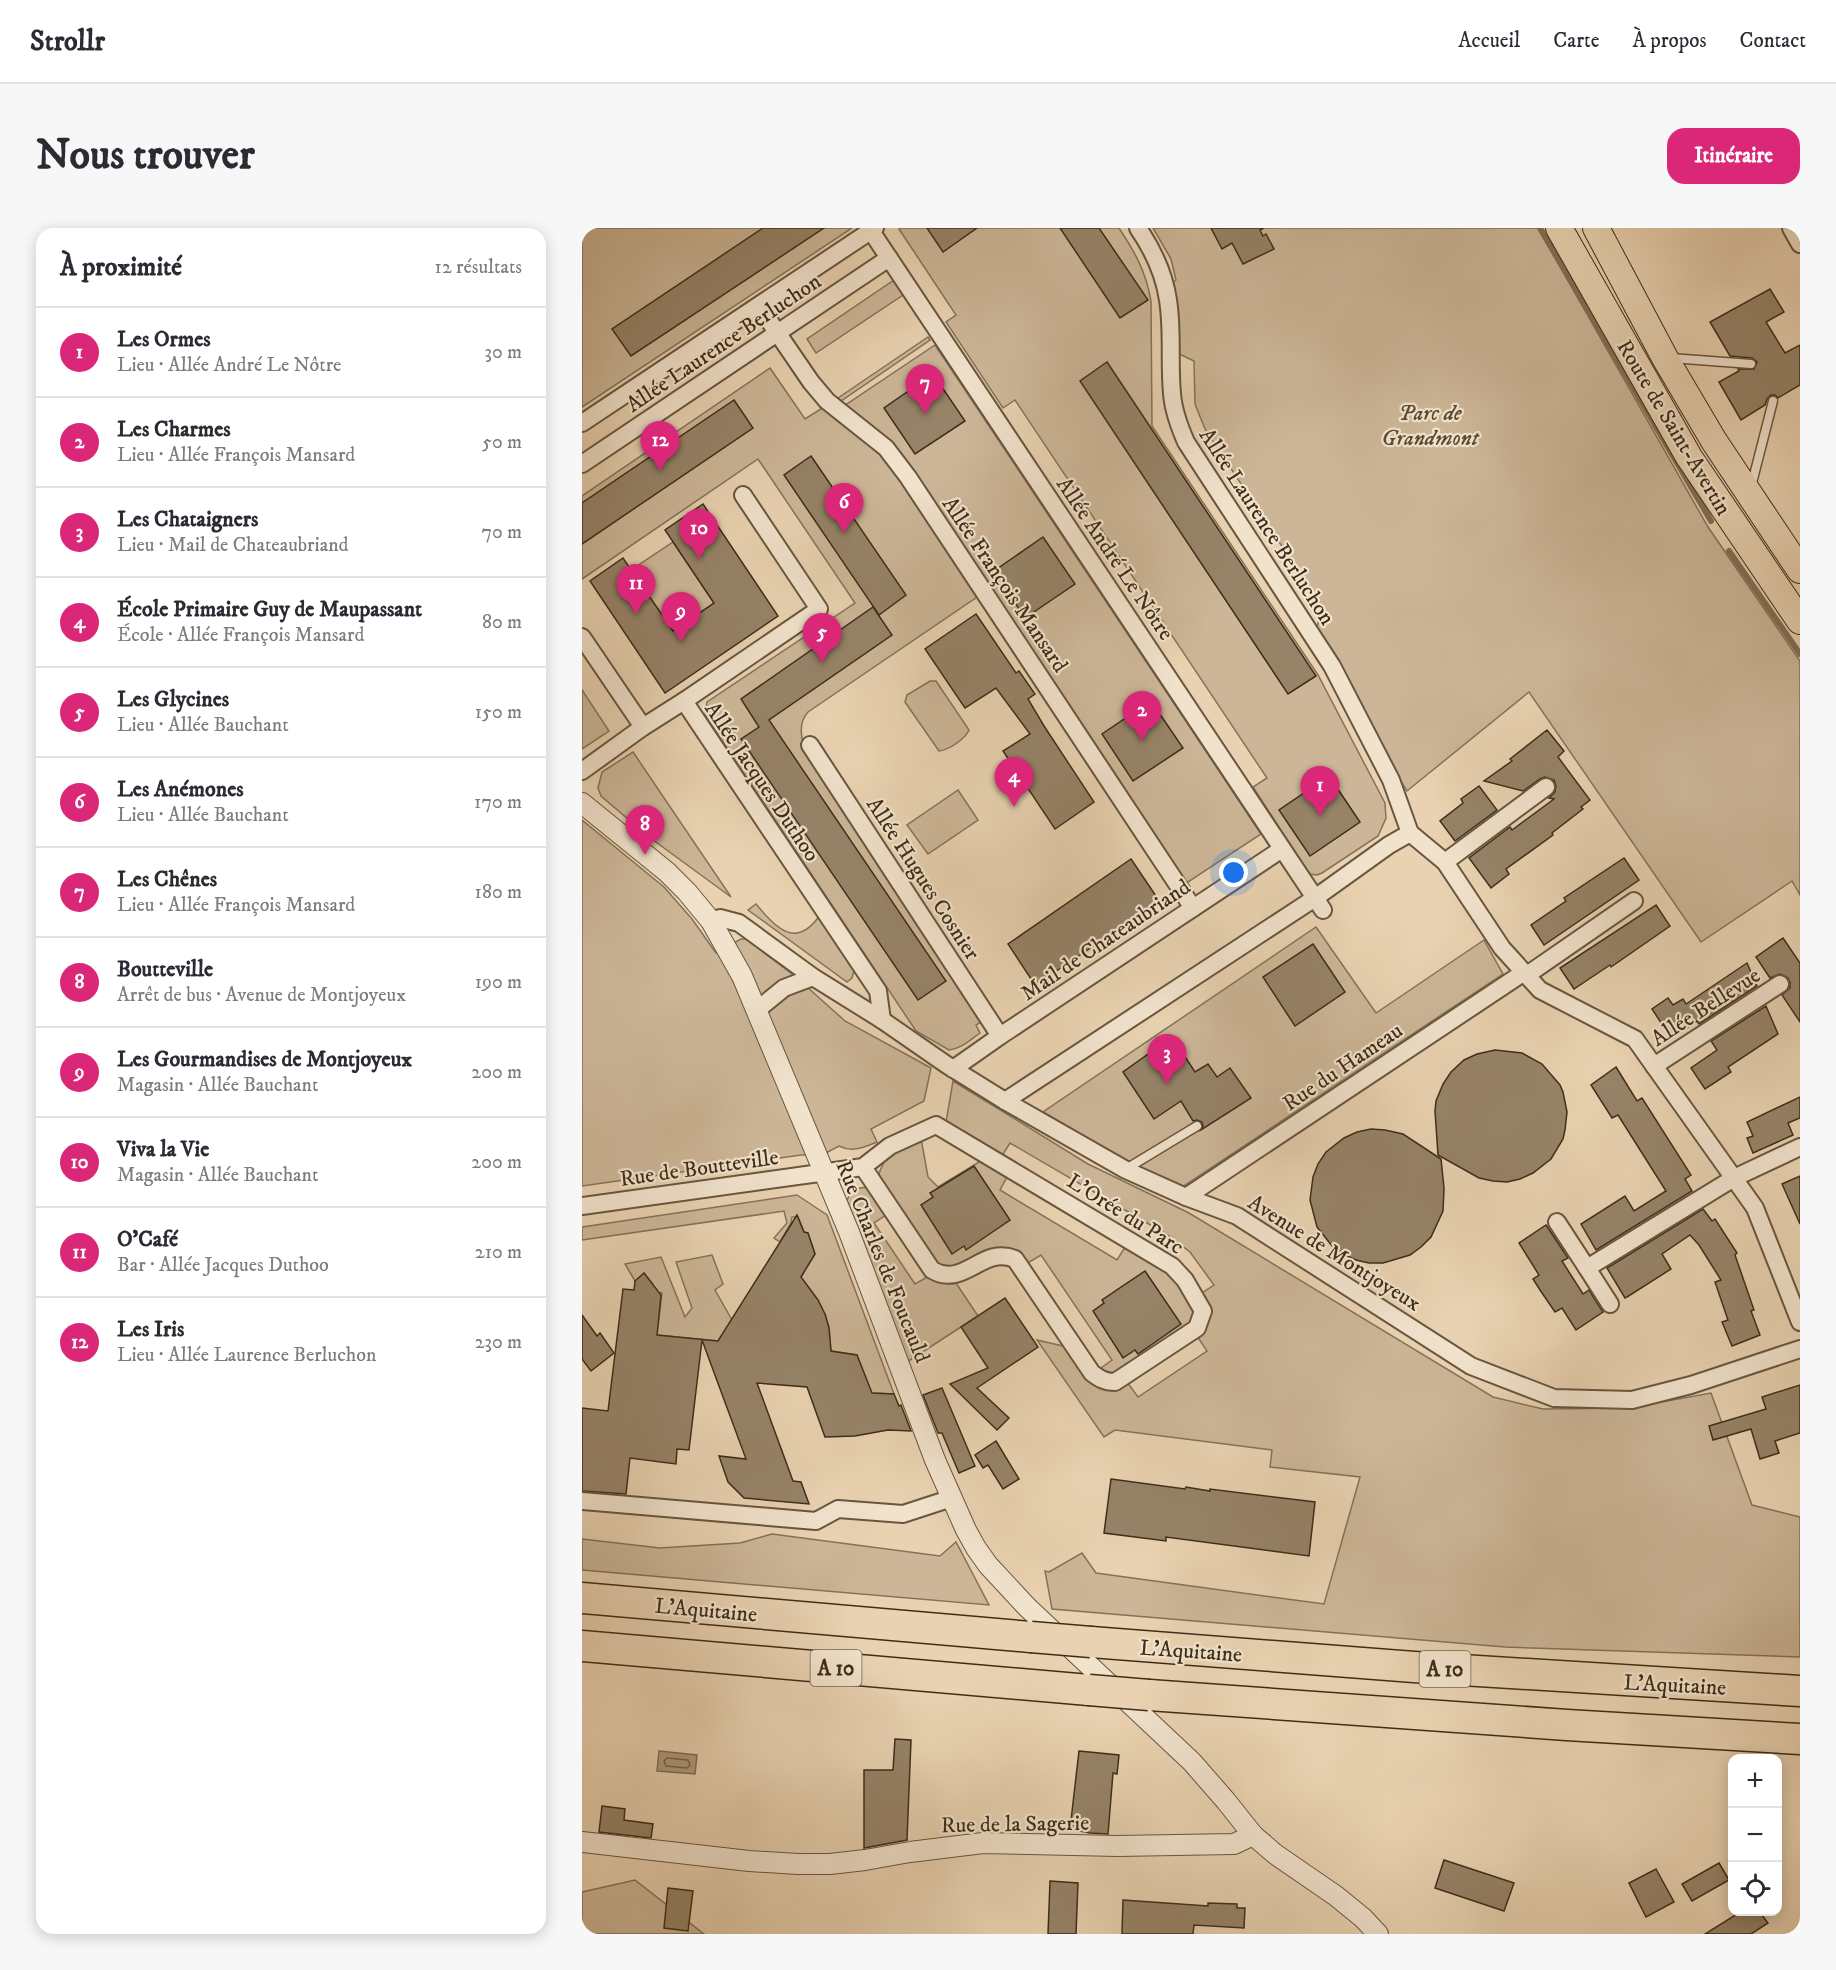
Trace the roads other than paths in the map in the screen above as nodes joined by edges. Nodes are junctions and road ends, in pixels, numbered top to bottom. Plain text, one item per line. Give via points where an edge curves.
1 (1138, 228) edge
2 (1559, 228) edge
3 (1596, 228) edge
4 (1791, 228) edge
5 (873, 230) edge
6 (1800, 244) edge
7 (889, 258) junction
8 (759, 306) junction
9 (778, 333) junction
10 (1665, 358) junction
11 (1751, 364) dead end
12 (1773, 400) dead end
13 (582, 423) edge
14 (582, 464) edge
15 (1749, 493) junction
16 (743, 495) dead end
17 (1800, 570) edge
18 (1800, 621) edge
19 (582, 637) edge
20 (684, 701) junction
21 (643, 727) junction
22 (810, 745) dead end
23 (582, 771) edge
24 (1546, 787) dead end
25 (582, 803) edge
26 (1410, 833) junction
27 (1282, 849) junction
28 (1445, 862) junction
29 (1634, 901) dead end
30 (1319, 904) junction
31 (1193, 908) junction
32 (711, 921) junction
33 (1525, 974) junction
34 (813, 977) junction
35 (1780, 984) dead end
36 (757, 1010) junction
37 (882, 1020) junction
38 (1000, 1036) junction
39 (1654, 1066) junction
40 (953, 1069) junction
41 (1005, 1101) junction
42 (1197, 1126) dead end
43 (1800, 1147) edge
44 (862, 1167) junction
45 (1126, 1170) junction
46 (823, 1172) junction
47 (1734, 1178) junction
48 (1186, 1197) junction
49 (582, 1206) edge
50 (1557, 1222) dead end
51 (1587, 1268) junction
52 (1610, 1304) dead end
53 (1800, 1322) edge
54 (1800, 1349) edge
55 (952, 1498) junction
56 (582, 1501) edge
57 (582, 1599) edge
58 (582, 1646) edge
59 (1800, 1691) edge
60 (1800, 1739) edge
61 (1252, 1835) junction
62 (582, 1842) edge
63 (1378, 1934) edge

1 - 26 street, Allée Laurence Berluchon via 1158,262 1164,282 1175,415 1186,442 1332,666 1391,780
2 - 18 main road, Route de Saint-Avertin via 1689,457
3 - 10 main road, Route de Saint-Avertin
4 - 6 street
5 - 7 street, Allée André Le Nôtre
5 - 8 street, Allée Laurence Berluchon
7 - 9 street, Allée Laurence Berluchon
7 - 27 street, Allée André Le Nôtre
8 - 9 street, Allée François Mansard
8 - 13 street, Allée Laurence Berluchon
9 - 14 street, Allée Laurence Berluchon
9 - 31 street, Allée François Mansard via 827,401 886,448 908,477
10 - 11 lane
10 - 15 main road, Route de Saint-Avertin
12 - 15 lane
15 - 17 main road, Route de Saint-Avertin
16 - 20 street via 819,609
19 - 21 street
20 - 21 street, Allée Jacques Duthoo
20 - 37 street, Allée Jacques Duthoo via 878,990
21 - 23 street, Allée Jacques Duthoo
22 - 38 street, Allée Hugues Cosnier
24 - 28 street
25 - 32 street via 667,872
26 - 28 street, Allée Bellevue
26 - 30 street via 1389,845
27 - 30 street, Allée André Le Nôtre
27 - 31 street, Mail de Chateaubriand
28 - 33 street, Allée Bellevue via 1502,948
29 - 33 street
30 - 41 street
31 - 38 street, Mail de Chateaubriand
32 - 34 street, Avenue de Montjoyeux via 720,918 739,923
32 - 36 street, Rue Charles de Foucauld
33 - 39 street, Allée Bellevue via 1540,990 1635,1039
33 - 48 street, Rue du Hameau
34 - 36 street via 784,988
34 - 37 street, Avenue de Montjoyeux
35 - 39 street, Allée Bellevue
36 - 46 street, Rue Charles de Foucauld
37 - 40 street, Avenue de Montjoyeux
38 - 40 street, Mail de Chateaubriand
39 - 47 street, Allée Bellevue
40 - 41 street, Avenue de Montjoyeux
41 - 45 street, Avenue de Montjoyeux
42 - 45 lane
43 - 47 street
44 - 44 street, L'Orée du Parc via 932,1270 952,1276 994,1256 1015,1259 1099,1379 1115,1382 1197,1328 1203,1311 1172,1266 936,1125 891,1146
44 - 46 street, L'Orée du Parc
45 - 48 street, Avenue de Montjoyeux
46 - 49 street, Rue de Boutteville
46 - 55 street, Rue Charles de Foucauld
47 - 51 street
47 - 53 street, Allée Bellevue via 1755,1208
48 - 54 street, Avenue de Montjoyeux via 1237,1216 1472,1366 1554,1398 1632,1400
50 - 51 street
51 - 52 street
55 - 56 street via 903,1514 838,1509 816,1521
55 - 61 street, Rue Charles de Foucauld via 988,1565 1027,1607 1192,1762
57 - 59 highway, L'Aquitaine / A 10, bridge via 1414,1667
58 - 60 highway, A 10, bridge via 1149,1695
61 - 62 street, Rue de la Sagerie via 1234,1844 983,1843 854,1861 798,1864
61 - 63 street via 1336,1896

